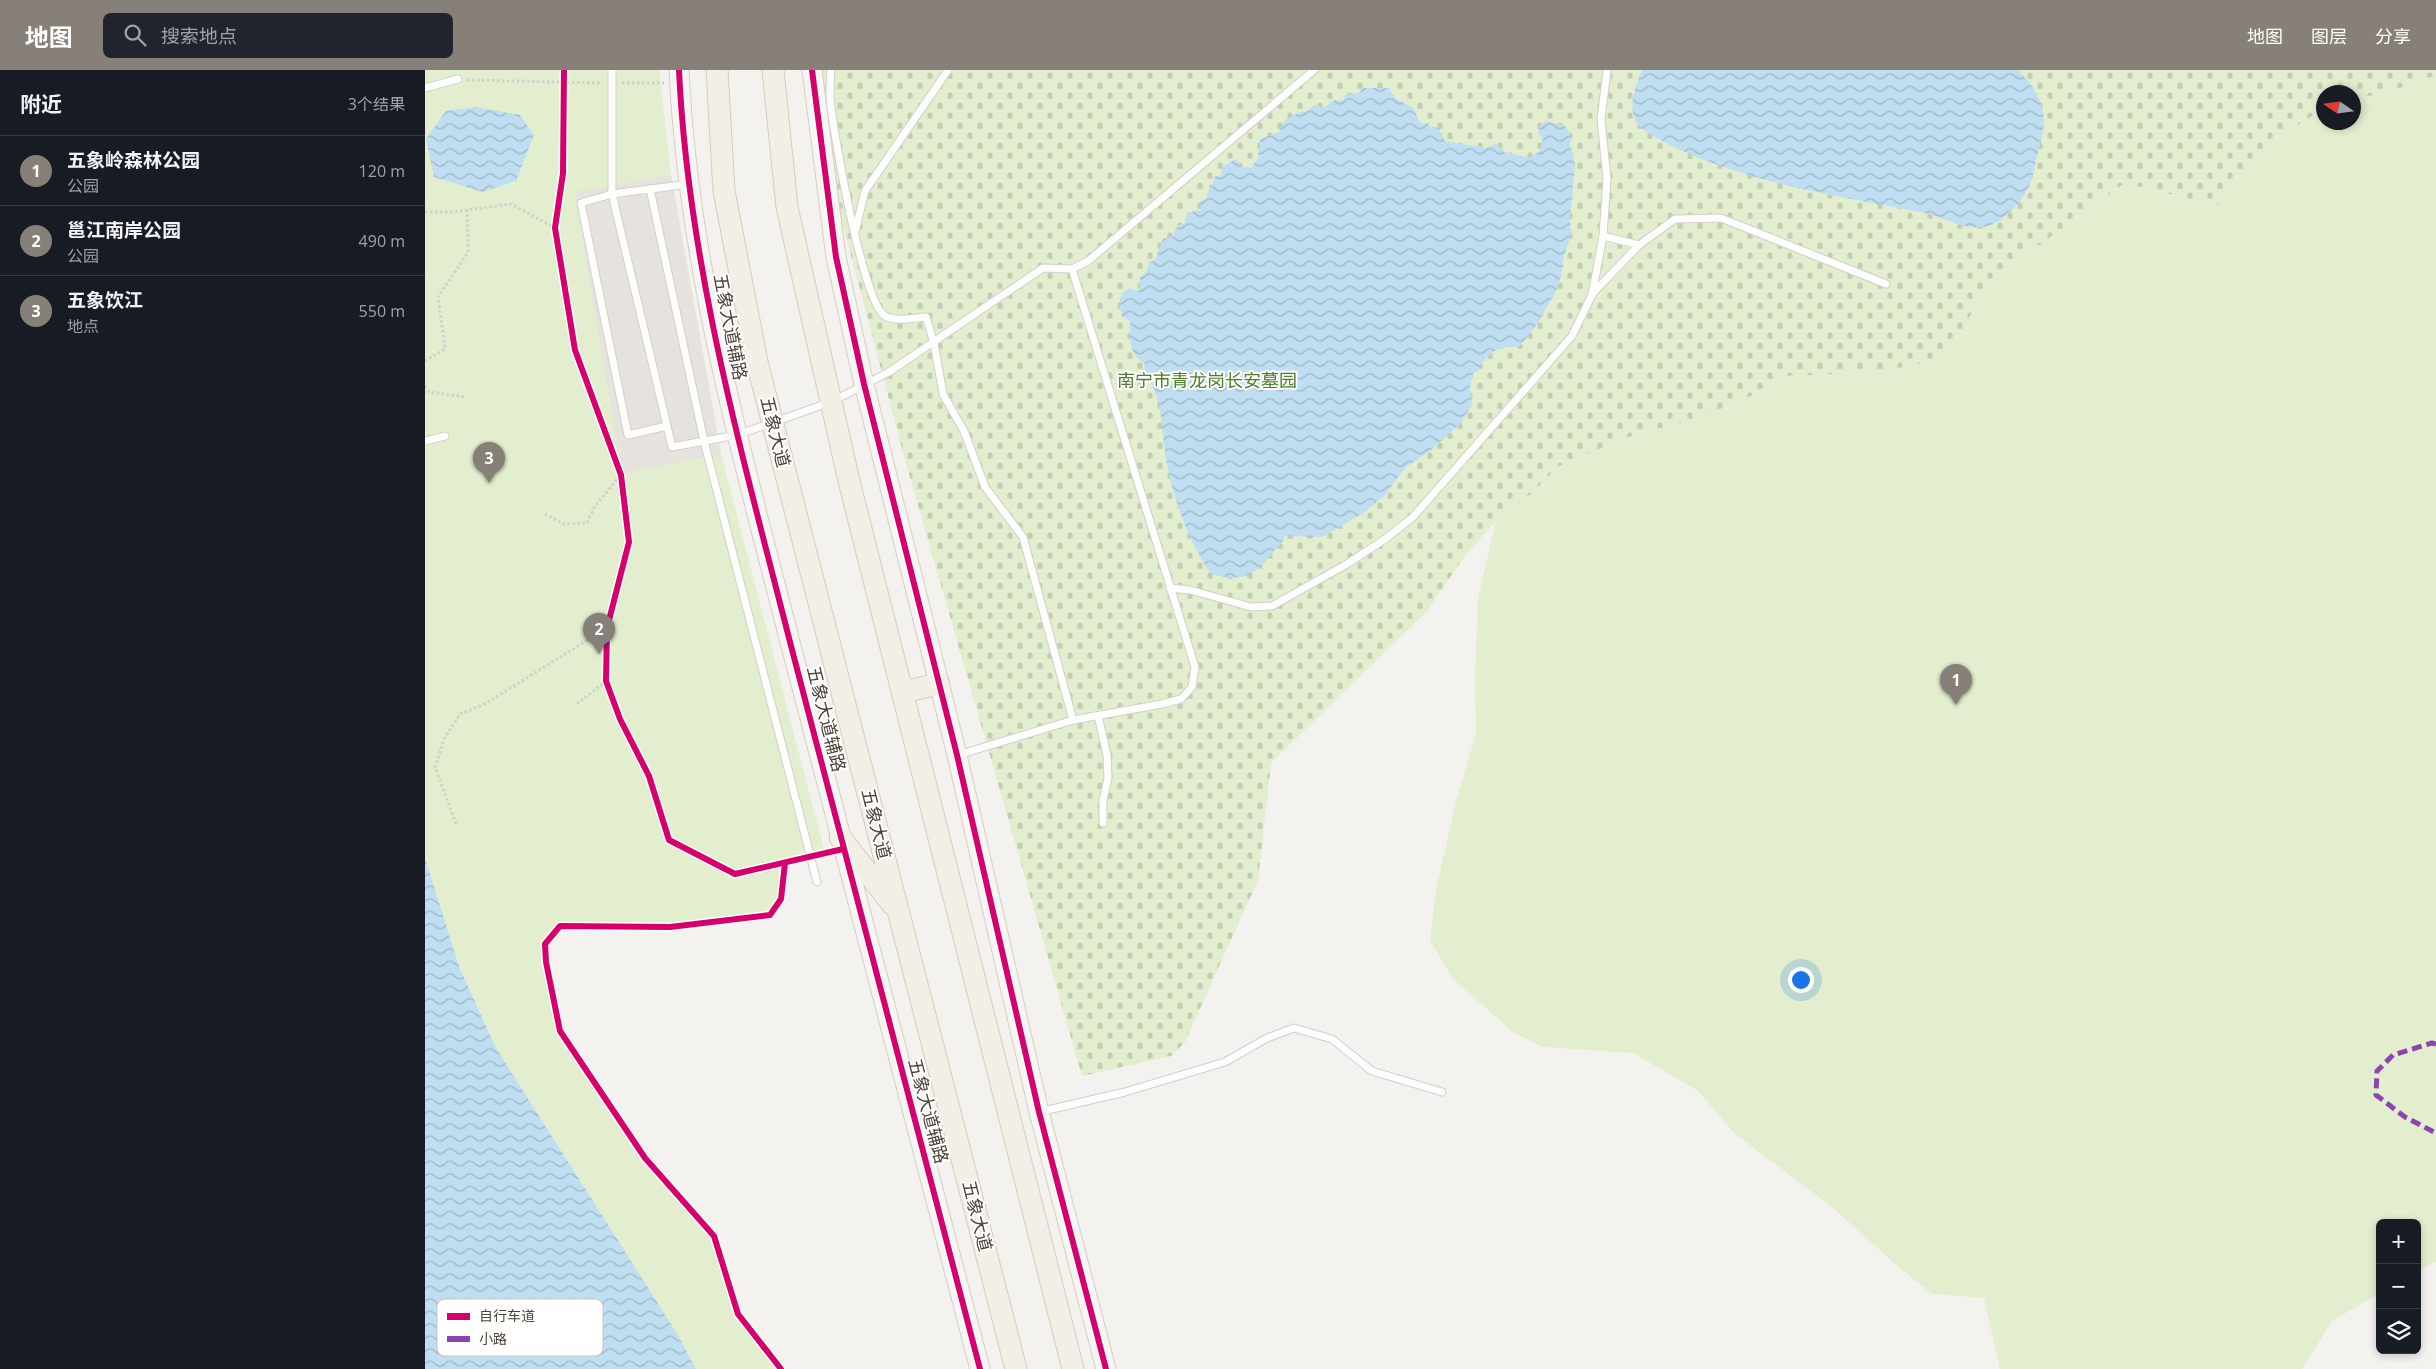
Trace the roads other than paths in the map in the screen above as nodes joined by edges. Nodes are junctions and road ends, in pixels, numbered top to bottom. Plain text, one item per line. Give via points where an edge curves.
1 (611, 70) edge
2 (717, 70) edge
3 (773, 70) edge
4 (812, 70) edge
5 (831, 70) edge
6 (948, 70) edge
7 (1314, 70) edge
8 (1607, 70) edge
9 (679, 76) edge
10 (458, 80) road end
11 (425, 88) edge
12 (689, 184) junction
13 (650, 189) junction
14 (612, 194) junction
15 (854, 235) junction
16 (1603, 236) junction
17 (1639, 245) junction
18 (1072, 269) junction
19 (1886, 284) dead end
20 (1592, 295) junction
21 (934, 343) junction
22 (864, 384) junction
23 (831, 402) junction
24 (772, 423) junction
25 (667, 426) junction
26 (737, 435) junction
27 (445, 436) dead end
28 (704, 441) junction
29 (425, 442) edge
30 (1170, 588) junction
31 (939, 684) junction
32 (902, 692) junction
33 (1098, 716) junction
34 (1073, 720) junction
35 (957, 755) junction
36 (1103, 823) dead end
37 (840, 837) junction
38 (817, 882) dead end
39 (898, 911) junction
40 (1442, 1092) dead end
41 (1039, 1112) junction
42 (980, 1369) edge
43 (1016, 1369) edge
44 (1073, 1369) edge
45 (1106, 1369) edge

1 - 14 lane
2 - 24 main road, 五象大道 via 724,191
3 - 23 main road via 787,207
4 - 22 street via 836,257
5 - 15 lane via 830,98
6 - 15 lane via 865,191
7 - 18 lane via 1088,261
8 - 16 lane via 1601,119 1607,179
9 - 12 street, 五象大道辅路
10 - 11 lane
12 - 13 lane
12 - 26 street, 五象大道辅路 via 721,371
13 - 14 lane
13 - 28 lane
14 - 25 lane
14 - 25 lane via 581,203 628,435
15 - 21 lane via 873,301 883,315 897,319 926,318
16 - 17 lane
16 - 20 lane
17 - 19 lane via 1675,219 1721,218
17 - 20 lane
18 - 21 lane via 1043,268
18 - 30 lane
20 - 30 lane via 1572,336 1412,518 1385,540 1272,606 1251,607 1190,590
21 - 22 lane
21 - 34 lane via 943,394 964,431 985,487 1023,538
22 - 23 lane
22 - 31 street
23 - 24 lane
23 - 32 main road
24 - 26 lane
24 - 39 main road, 五象大道
25 - 28 lane via 672,447
26 - 28 lane
26 - 37 street, 五象大道辅路
27 - 29 lane
28 - 38 lane
30 - 33 lane via 1195,667 1191,687 1181,699
31 - 32 main road
31 - 35 street
32 - 44 main road
33 - 34 lane
33 - 36 lane via 1107,755
34 - 35 lane
35 - 41 street
37 - 39 main road
37 - 42 street, 五象大道辅路
39 - 43 main road, 五象大道
40 - 41 lane via 1372,1071 1332,1039 1294,1028 1267,1038 1225,1062 1125,1092
41 - 45 street

